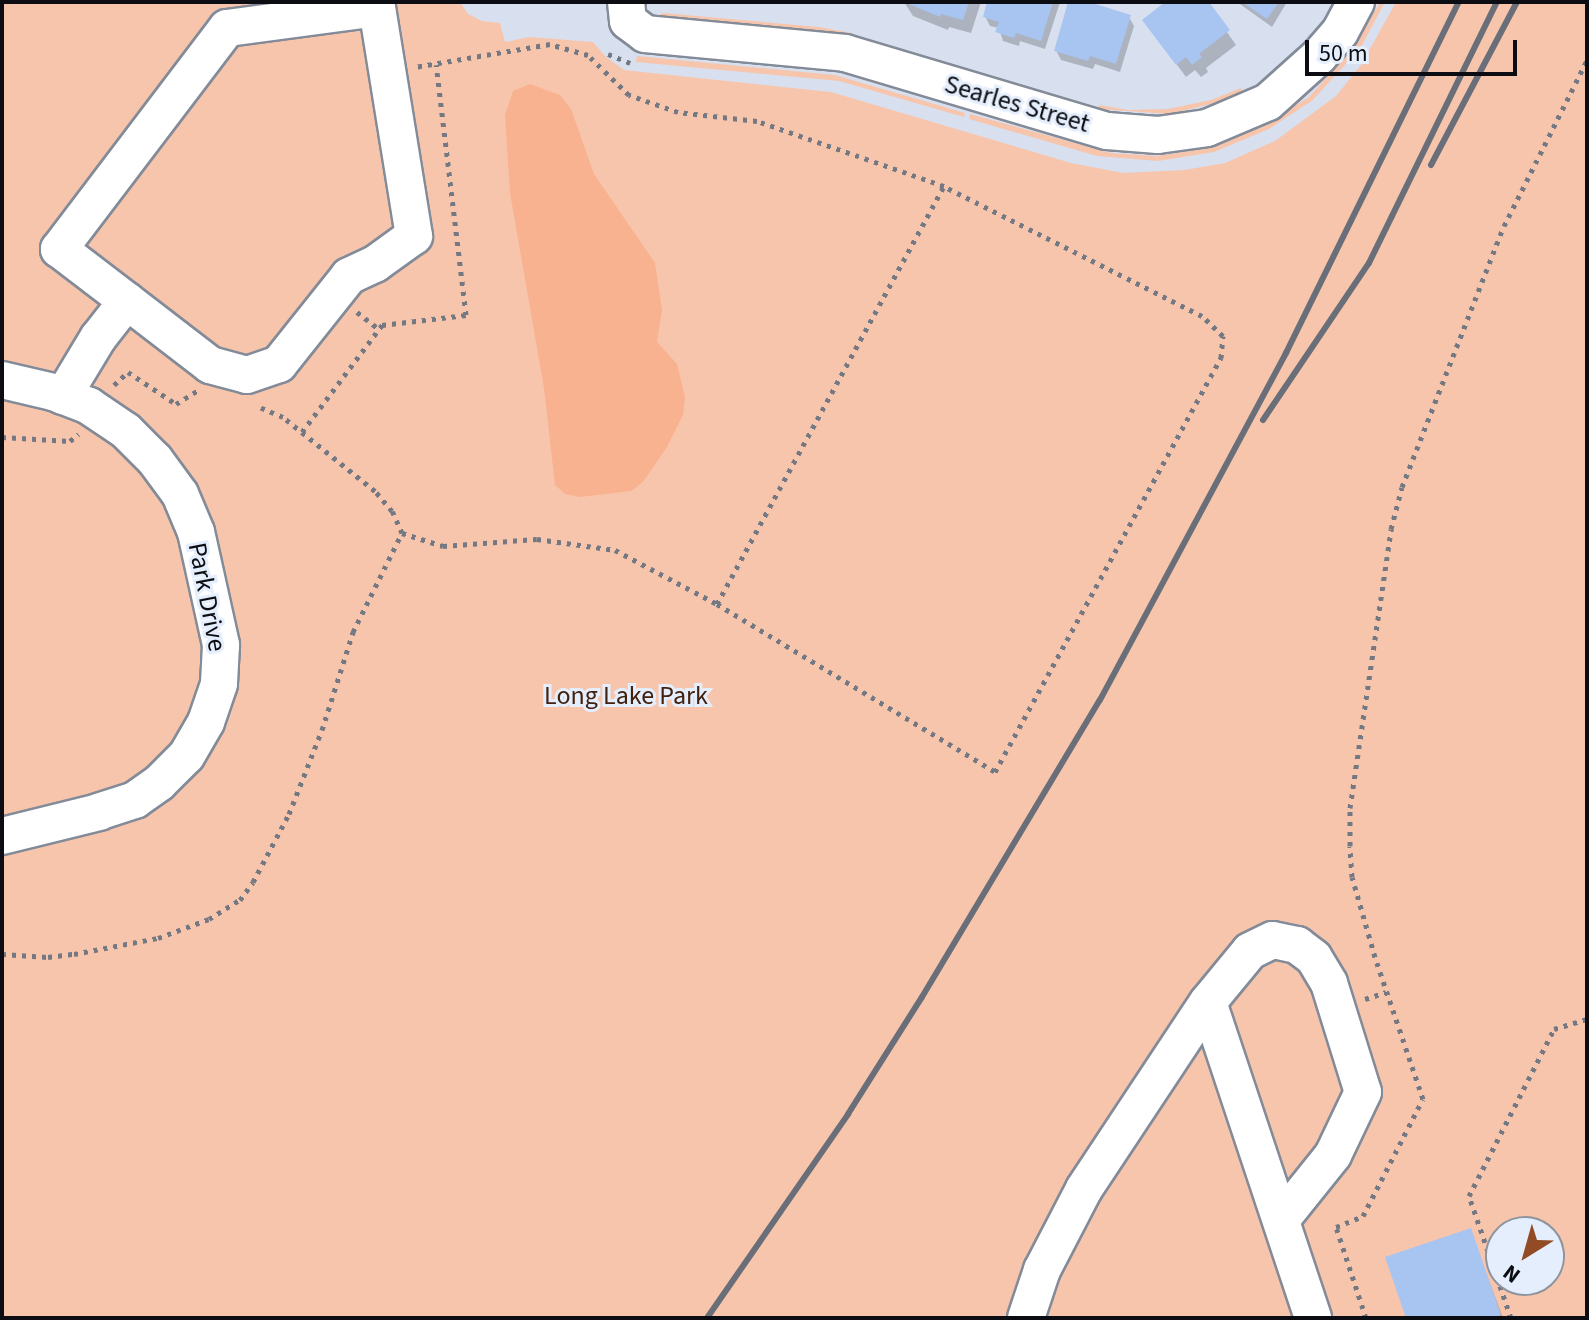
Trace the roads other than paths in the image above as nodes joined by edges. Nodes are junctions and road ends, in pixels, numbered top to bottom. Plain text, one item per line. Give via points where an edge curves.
1 (1356, 2) edge
2 (629, 14) edge
3 (127, 301) junction
4 (2, 380) edge
5 (63, 396) junction
6 (2, 836) edge
7 (1208, 1002) junction
8 (1281, 1220) junction
9 (1026, 1318) edge
10 (1313, 1318) edge

1 - 2 street, Searles Street via 1319,56 1268,102 1207,128 1158,135 1107,131 845,53 658,36
3 - 3 street via 210,365 247,375 279,364 349,276 414,236 377,8 227,28 59,249
3 - 5 street
4 - 5 street, Park Drive
5 - 6 street, Park Drive via 126,431 180,494 196,532 216,612 219,684 206,722 186,756 135,800
7 - 8 street
7 - 8 street via 1250,951 1273,940 1297,945 1314,958 1329,983 1363,1092 1317,1179
7 - 9 street via 1084,1189 1042,1270
8 - 10 street

